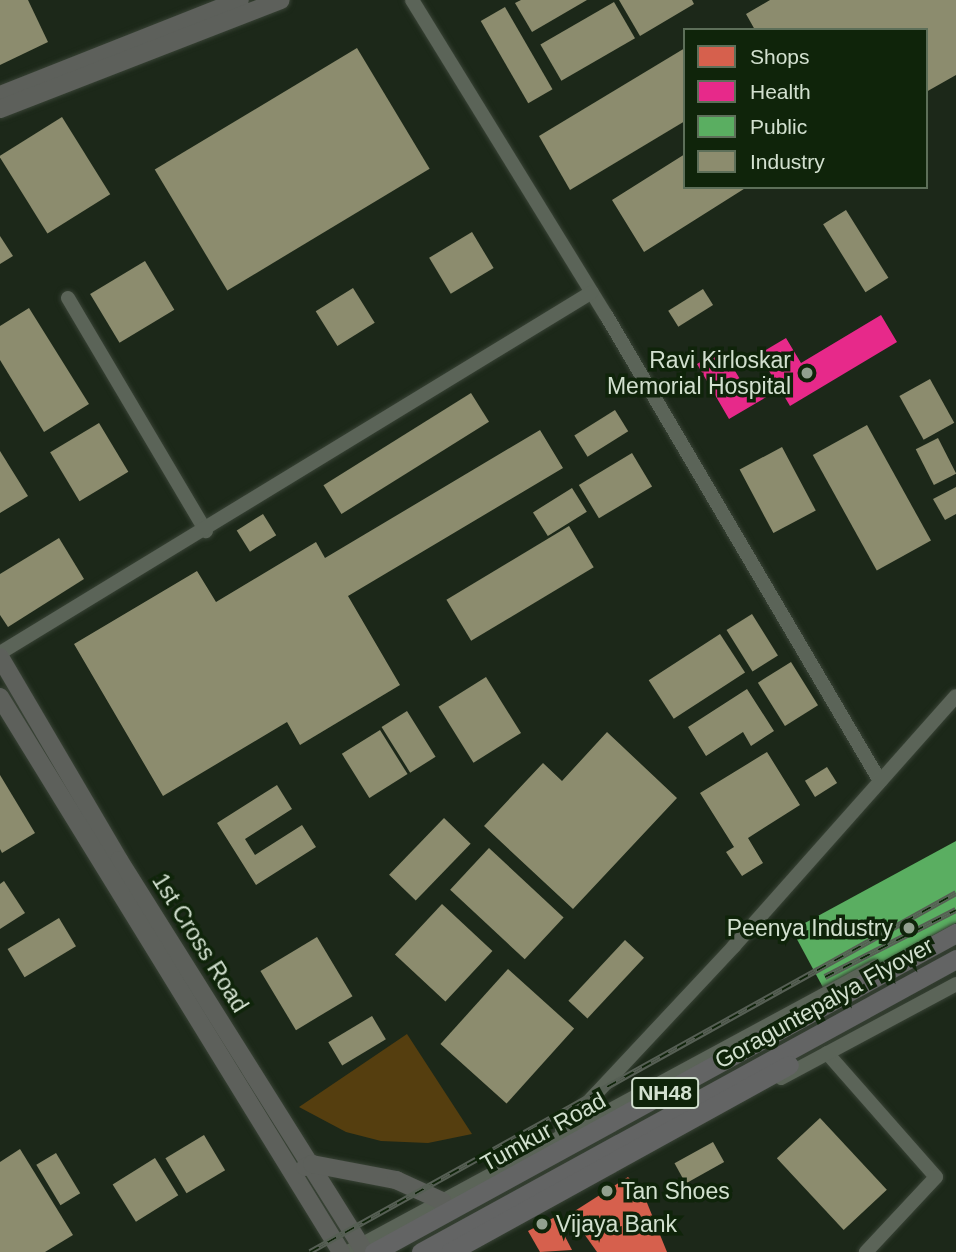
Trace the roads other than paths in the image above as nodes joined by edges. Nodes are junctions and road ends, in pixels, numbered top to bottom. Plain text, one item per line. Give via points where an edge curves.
1 (240, 0) edge
2 (281, 0) edge
3 (412, 0) edge
4 (155, 41) junction
5 (0, 95) edge
6 (0, 109) edge
7 (592, 292) junction
8 (68, 298) dead end
9 (206, 531) junction
10 (0, 655) edge
11 (956, 696) edge
12 (0, 697) edge
13 (880, 781) junction
14 (956, 923) edge
15 (956, 933) edge
16 (956, 945) edge
17 (956, 959) edge
18 (956, 974) edge
19 (956, 984) edge
20 (827, 1053) junction
21 (554, 1139) junction
22 (312, 1164) junction
23 (293, 1173) junction
24 (442, 1201) junction
25 (362, 1250) edge
26 (341, 1252) edge
27 (393, 1252) edge
28 (421, 1252) edge
29 (450, 1252) edge
30 (464, 1252) edge
31 (866, 1252) edge

1 - 4 main road
2 - 4 main road
3 - 7 street
4 - 5 main road
4 - 6 main road
7 - 9 street
7 - 13 street
8 - 9 street
9 - 10 street
10 - 22 main road, 1st Cross Road via 119,860
11 - 13 street
12 - 23 main road, 1st Cross Road
13 - 21 street
14 - 21 street
15 - 25 highway, Tumkur Road / NH48
16 - 27 highway, Goraguntepalya Flyover
17 - 28 highway, Goraguntepalya Flyover
18 - 29 highway, NH48
19 - 20 street
20 - 30 street
20 - 31 street via 936,1177
21 - 24 street
22 - 23 main road
22 - 24 main road via 396,1180
22 - 25 main road, 1st Cross Road
23 - 26 main road, 1st Cross Road
24 - 25 street

